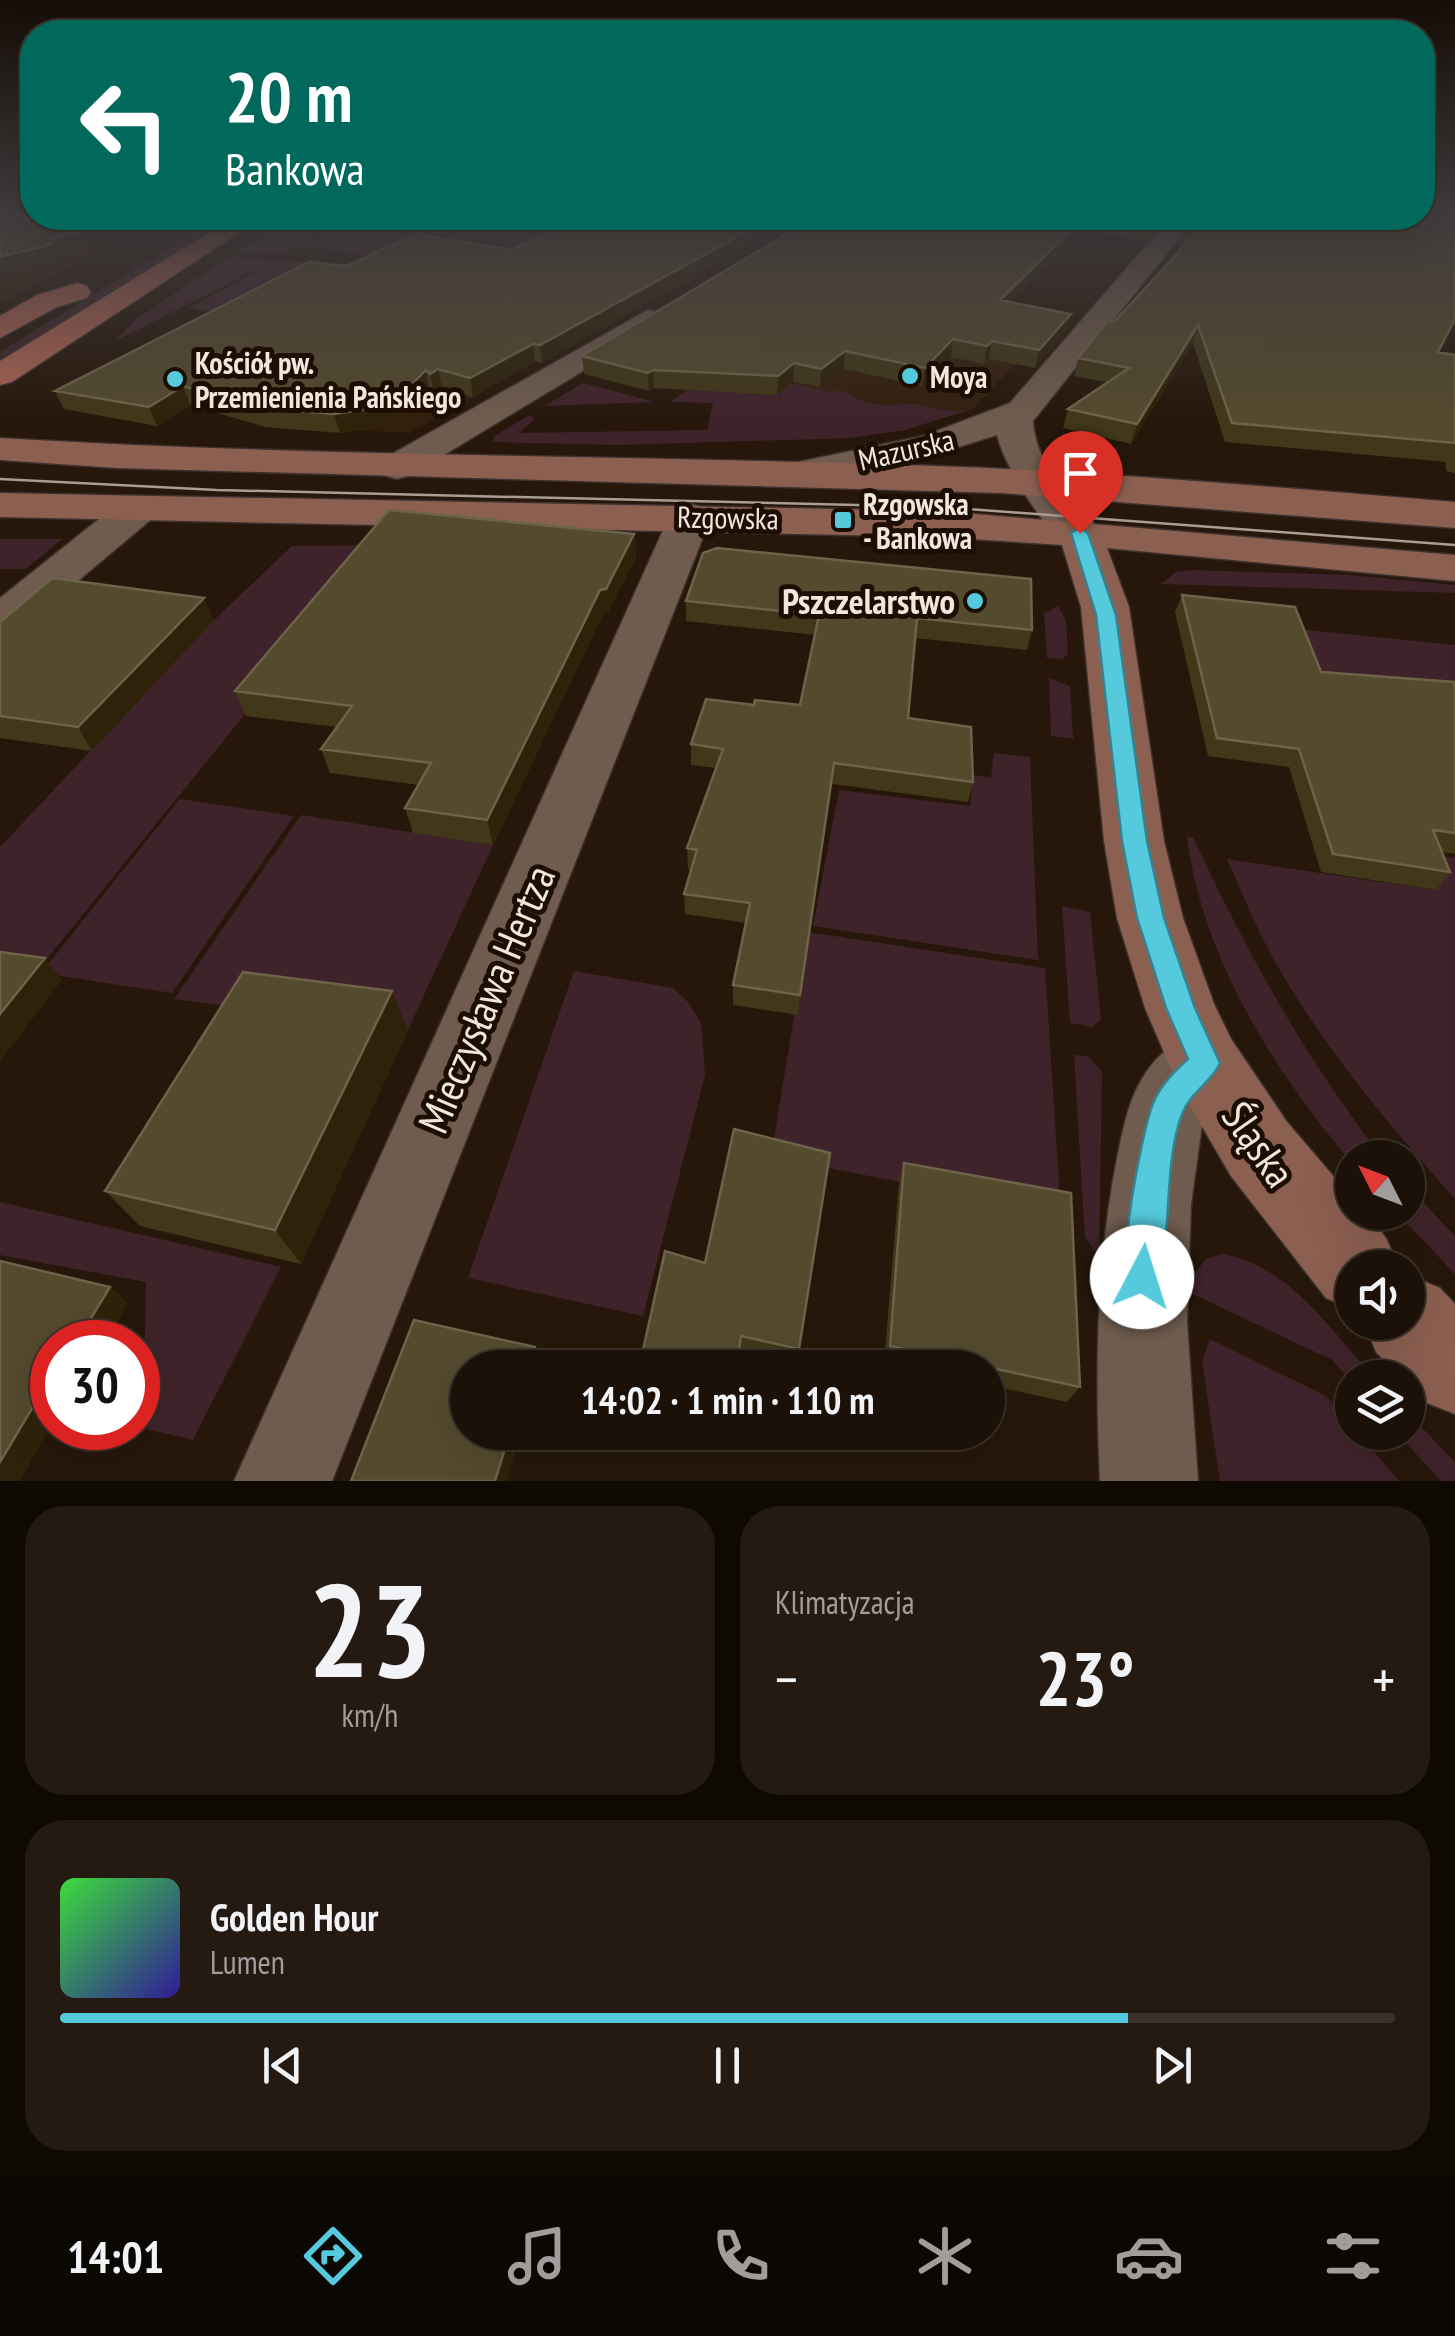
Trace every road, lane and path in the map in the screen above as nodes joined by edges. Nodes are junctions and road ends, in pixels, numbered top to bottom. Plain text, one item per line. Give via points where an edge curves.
1 (108, 282) edge
2 (147, 282) edge
3 (1130, 282) edge
4 (673, 304) edge
5 (0, 329) edge
6 (0, 375) edge
7 (1020, 411) junction
8 (0, 450) edge
9 (397, 467) junction
10 (788, 475) junction
11 (1039, 483) junction
12 (0, 505) edge
13 (139, 508) junction
14 (1455, 515) edge
15 (690, 516) junction
16 (1080, 533) junction
17 (1455, 568) edge
18 (0, 622) edge
19 (1205, 1063) junction
20 (1341, 1250) edge
21 (1425, 1337) edge
22 (1455, 1368) edge
23 (282, 1481) edge
24 (1150, 1481) edge

1 - 5 main road via 47,301
2 - 6 main road
3 - 7 street, Mazurska
4 - 9 street
7 - 10 street, Mazurska via 937,445
7 - 11 street via 1014,431
8 - 9 main road, Rzgowska
9 - 10 main road, Rzgowska
10 - 11 main road, Rzgowska
11 - 14 main road, Rzgowska
11 - 16 street
12 - 13 main road, Rzgowska
13 - 15 main road, Rzgowska
13 - 18 street
15 - 16 main road, Rzgowska
15 - 23 street, Mieczysława Hertza
16 - 17 main road, Rzgowska
16 - 19 main road, Śląska via 1106,615 1150,918
19 - 20 main road, Śląska via 1259,1149
19 - 24 street via 1166,1110 1148,1207 1141,1298
21 - 22 main road

